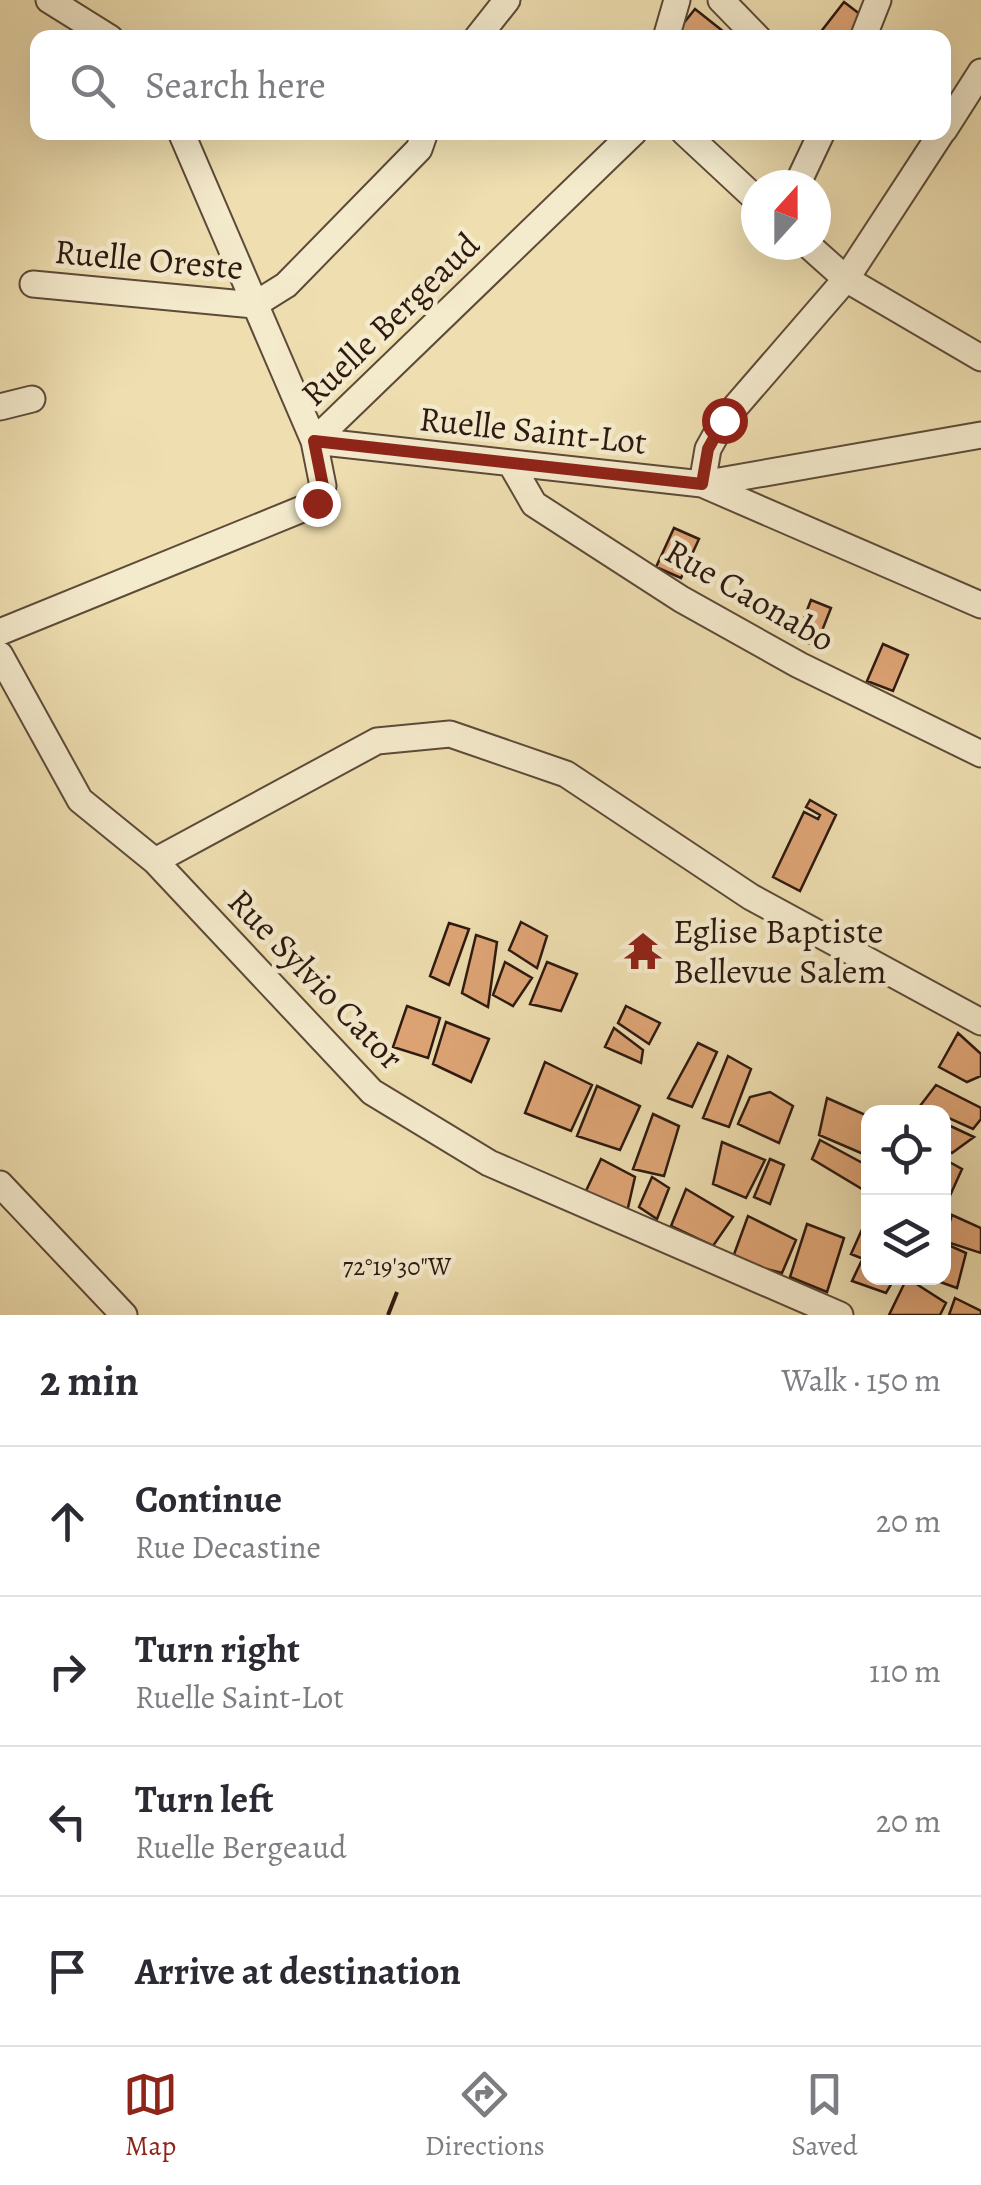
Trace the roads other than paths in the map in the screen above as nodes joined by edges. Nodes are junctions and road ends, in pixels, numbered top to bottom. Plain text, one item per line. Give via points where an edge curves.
1 (49, 0) edge
2 (508, 0) edge
3 (676, 0) edge
4 (722, 0) edge
5 (874, 2) edge
6 (97, 30) edge
7 (484, 30) edge
8 (668, 30) edge
9 (750, 30) edge
10 (865, 30) edge
11 (981, 72) edge
12 (951, 117) edge
13 (185, 140) edge
14 (422, 140) edge
15 (626, 140) edge
16 (693, 140) edge
17 (818, 140) edge
18 (936, 140) edge
19 (804, 170) edge
20 (741, 185) edge
21 (825, 260) edge
22 (846, 279) junction
23 (33, 284) dead end
24 (254, 305) junction
25 (981, 358) edge
26 (32, 399) dead end
27 (0, 407) edge
28 (981, 435) edge
29 (314, 441) junction
30 (511, 464) junction
31 (702, 484) junction
32 (981, 605) edge
33 (0, 632) edge
34 (0, 655) edge
35 (981, 754) edge
36 (156, 860) junction
37 (981, 1022) edge
38 (0, 1184) edge
39 (124, 1315) edge
40 (840, 1315) edge

1 - 6 street
2 - 7 street
3 - 8 street
4 - 9 street
5 - 10 street
11 - 12 street
13 - 24 street
14 - 24 street, Ruelle Oreste via 286,285
15 - 29 street, Ruelle Bergeaud
16 - 20 street
17 - 19 street
18 - 22 street
21 - 22 street
22 - 25 street
22 - 31 street via 724,420 708,449
23 - 24 street, Ruelle Oreste
24 - 29 street
26 - 27 street
28 - 31 street, Ruelle Saint-Lot
29 - 30 street, Ruelle Saint-Lot
29 - 33 street, Ruelle Bergeaud via 323,486 317,503
30 - 31 street, Ruelle Saint-Lot
30 - 35 street, Rue Caonabo via 534,504 680,600
31 - 32 street
34 - 36 street, Rue Sylvio Cator via 80,800
36 - 37 street via 377,740 450,734 566,774 751,898
36 - 40 street, Rue Sylvio Cator via 372,1092 489,1163
38 - 39 street

